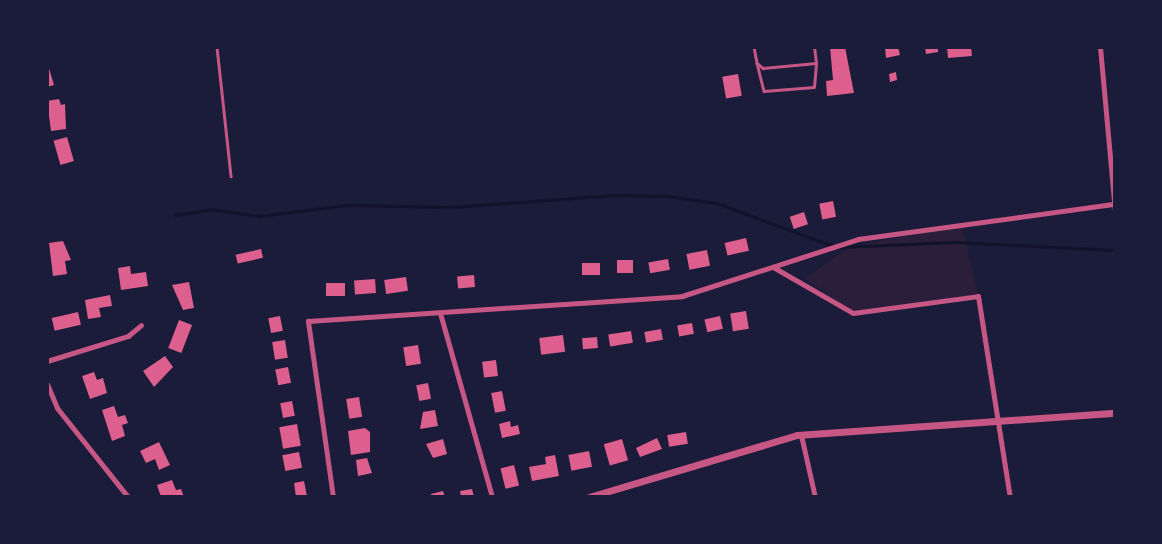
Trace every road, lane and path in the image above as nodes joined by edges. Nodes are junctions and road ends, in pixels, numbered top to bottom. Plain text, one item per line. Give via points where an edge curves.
1 (217, 47) edge
2 (754, 47) edge
3 (814, 47) edge
4 (1100, 47) edge
5 (757, 63) junction
6 (816, 63) junction
7 (231, 176) dead end
8 (1114, 204) edge
9 (1115, 212) edge
10 (774, 267) junction
11 (440, 313) junction
12 (141, 325) dead end
13 (47, 361) edge
14 (47, 384) edge
15 (1115, 413) edge
16 (995, 421) junction
17 (802, 435) junction
18 (128, 497) edge
19 (333, 497) edge
20 (492, 497) edge
21 (589, 497) edge
22 (815, 497) edge
23 (1010, 497) edge

1 - 7 lane
2 - 5 lane
3 - 6 lane
4 - 8 street
5 - 6 lane via 763,68
5 - 6 lane via 764,91 814,87
8 - 9 street
8 - 10 street via 858,240
10 - 11 street via 669,298
10 - 16 street via 853,313 978,296
11 - 19 street via 308,321
11 - 20 street
12 - 13 street via 128,336
14 - 18 street via 57,408
15 - 16 street
16 - 17 street
16 - 23 street
17 - 21 street
17 - 22 street

